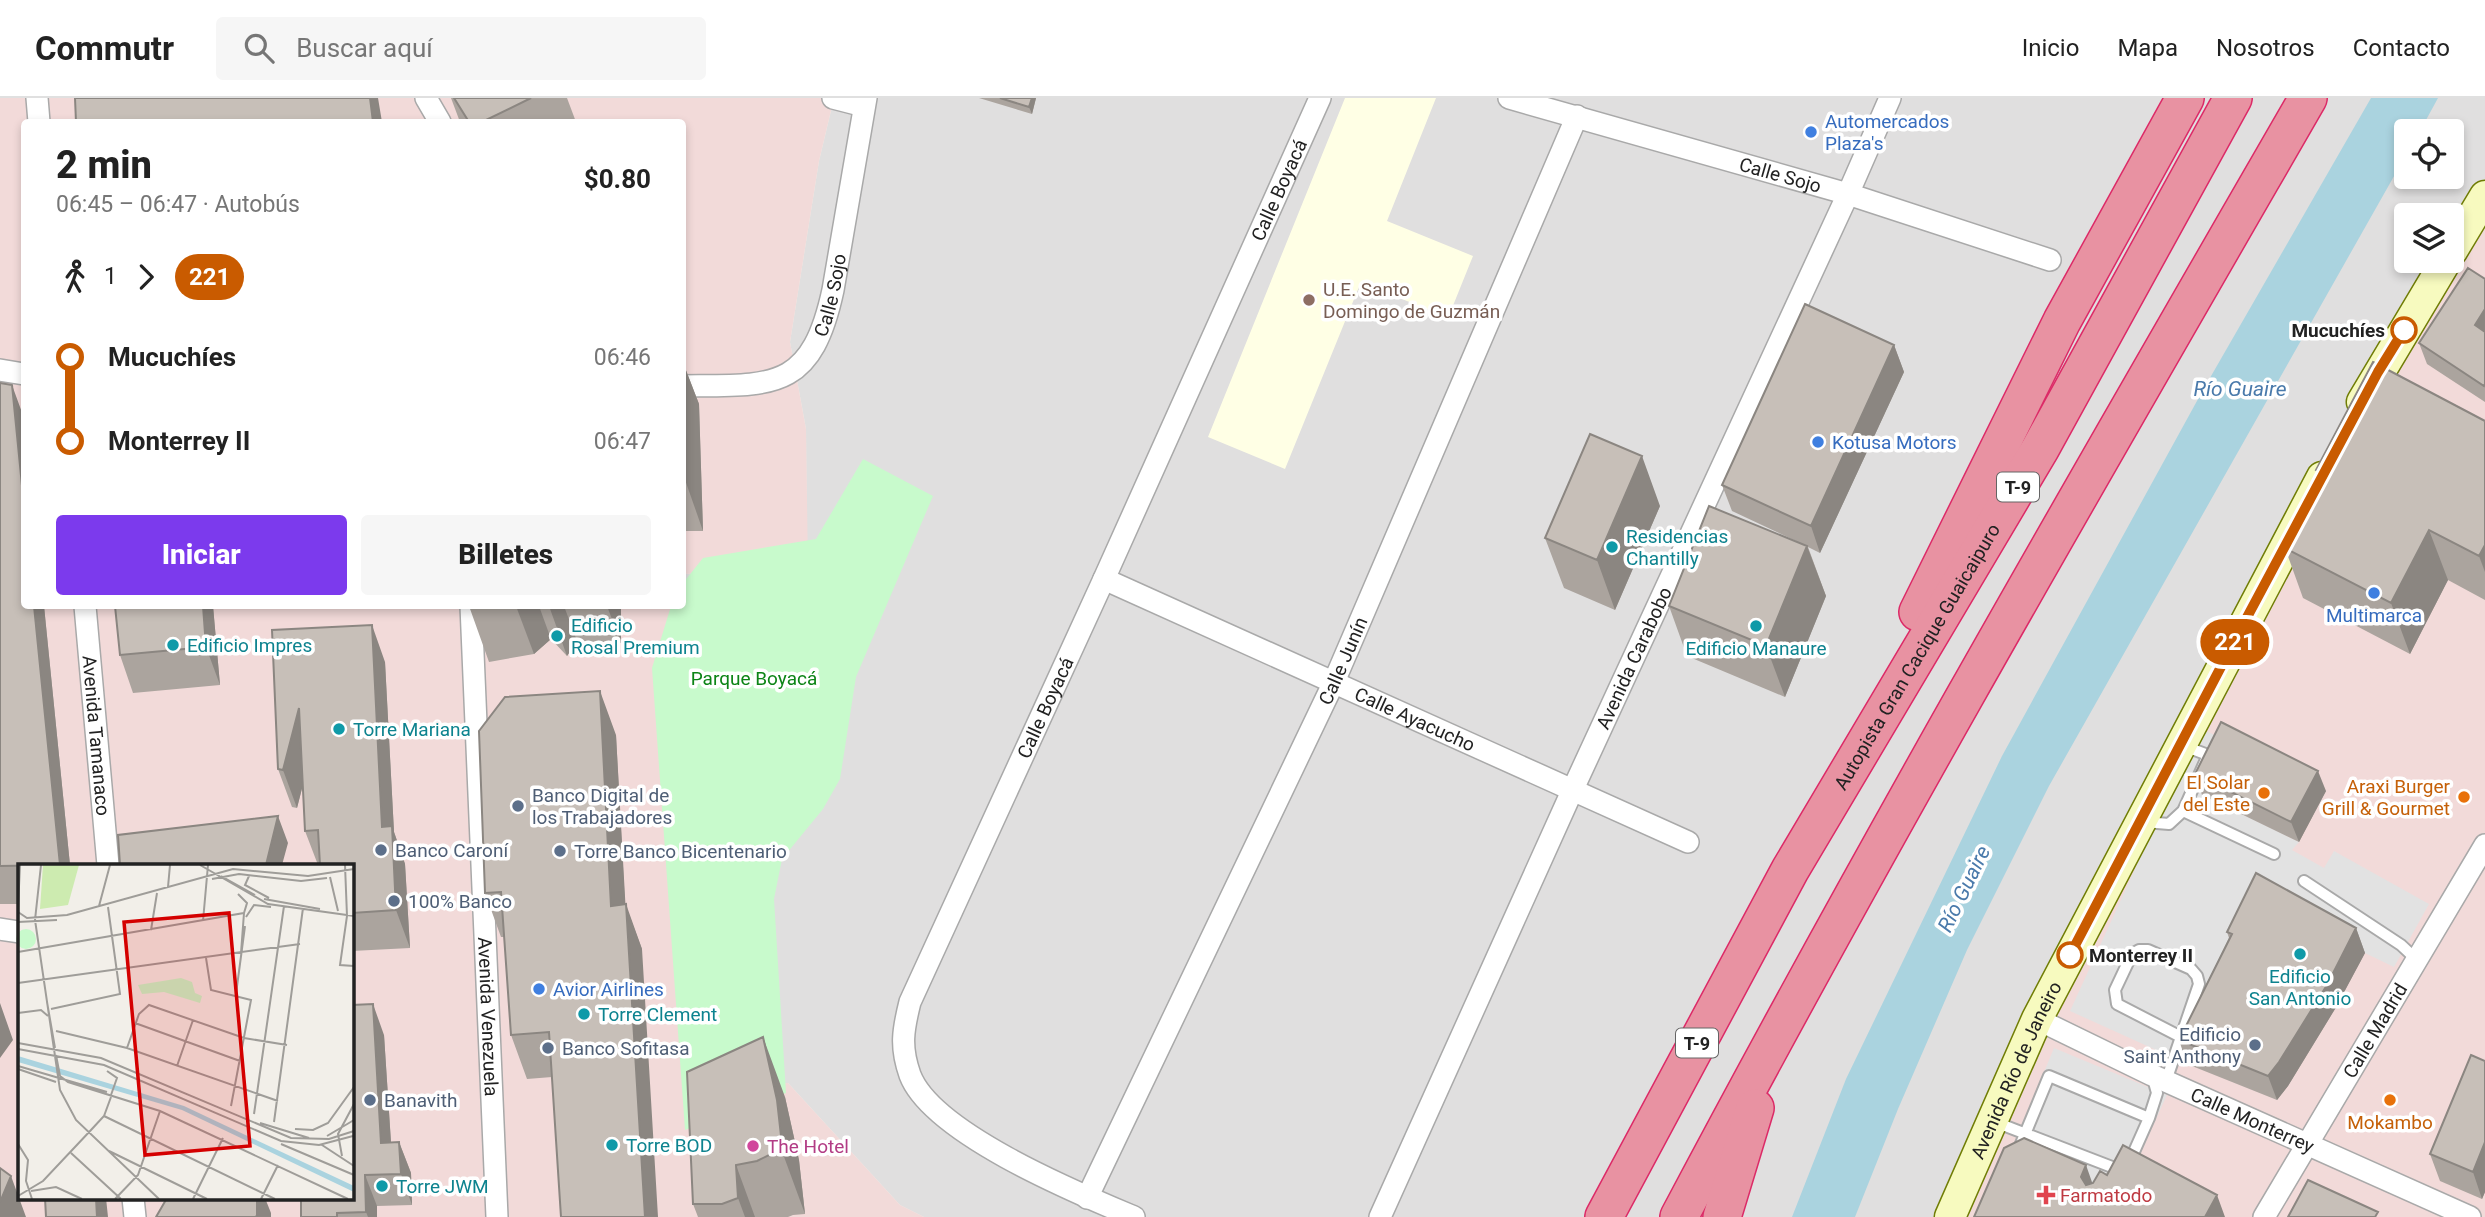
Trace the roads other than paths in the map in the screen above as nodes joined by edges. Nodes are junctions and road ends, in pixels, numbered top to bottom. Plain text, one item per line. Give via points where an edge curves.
1 (37, 98) edge
2 (426, 98) edge
3 (443, 98) edge
4 (833, 98) edge
5 (1320, 98) edge
6 (1509, 98) edge
7 (1890, 98) edge
8 (2185, 98) edge
9 (2233, 98) edge
10 (2308, 98) edge
11 (865, 102) edge
12 (1577, 116) junction
13 (39, 119) edge
14 (440, 119) edge
15 (442, 119) edge
16 (1848, 194) junction
17 (2485, 196) edge
18 (2464, 231) edge
19 (2050, 260) dead end
20 (2440, 273) edge
21 (0, 370) edge
22 (21, 374) edge
23 (686, 386) edge
24 (1104, 579) junction
25 (85, 609) edge
26 (471, 609) edge
27 (1333, 684) junction
28 (2181, 745) junction
29 (1573, 789) junction
30 (2183, 811) junction
31 (2142, 822) junction
32 (1688, 842) dead end
33 (2485, 845) edge
34 (2274, 853) dead end
35 (108, 864) edge
36 (1790, 870) junction
37 (2304, 881) dead end
38 (0, 929) edge
39 (18, 932) edge
40 (2416, 959) junction
41 (1785, 1016) junction
42 (2037, 1019) junction
43 (2181, 1037) junction
44 (2159, 1078) junction
45 (2149, 1118) junction
46 (1992, 1122) junction
47 (2025, 1133) junction
48 (2308, 1145) junction
49 (2015, 1157) edge
50 (2125, 1172) junction
51 (2119, 1184) edge
52 (1087, 1198) junction
53 (497, 1217) edge
54 (1134, 1217) edge
55 (1380, 1217) edge
56 (1604, 1217) edge
57 (1679, 1217) edge
58 (1722, 1217) edge
59 (1950, 1217) edge
60 (2264, 1217) edge
61 (2470, 1217) edge

1 - 13 street
2 - 14 street
3 - 15 street
4 - 11 street
5 - 24 street, Calle Boyacá
6 - 12 street, Calle Sojo
7 - 16 street, Avenida Carabobo
8 - 36 highway via 2062,321
9 - 36 highway, Autopista Gran Cacique Guaicaipuro / T-9 via 2040,449
10 - 41 highway
11 - 23 street, Calle Sojo via 827,318 817,343 807,358 780,379
12 - 16 street, Calle Sojo
12 - 27 street, Calle Junín
16 - 19 street, Calle Sojo
16 - 29 street, Avenida Carabobo
17 - 18 street
20 - 28 street, Avenida Río de Janeiro via 2388,378 2340,443
21 - 22 street
24 - 27 street, Calle Ayacucho
24 - 52 street, Calle Boyacá via 910,1002 902,1037 911,1077 932,1107 988,1148
25 - 35 street, Avenida Tamanaco
26 - 53 street, Avenida Venezuela
27 - 29 street, Calle Ayacucho
27 - 52 street, Calle Junín
28 - 30 lane via 2208,755
28 - 31 street, Avenida Río de Janeiro
29 - 32 street, Calle Ayacucho
29 - 55 street, Avenida Carabobo
30 - 31 lane via 2169,824
30 - 34 lane
31 - 42 street, Avenida Río de Janeiro
33 - 40 street, Calle Madrid
36 - 56 highway, Autopista Gran Cacique Guaicaipuro / T-9
37 - 40 lane
38 - 39 street
40 - 48 street, Calle Madrid
41 - 57 highway
41 - 58 highway
42 - 44 street, Calle Monterrey
42 - 46 street, Avenida Río de Janeiro
43 - 43 lane via 2199,984 2197,976 2191,969 2139,950 2132,954 2115,990 2117,1004
43 - 44 lane
44 - 45 lane
44 - 48 street, Calle Monterrey
45 - 47 lane via 2049,1076
45 - 50 lane
46 - 47 lane
46 - 59 street, Avenida Río de Janeiro
47 - 49 lane
47 - 50 lane
48 - 60 street, Calle Madrid
48 - 61 street, Calle Monterrey
50 - 51 lane
52 - 54 street, Calle Boyacá

